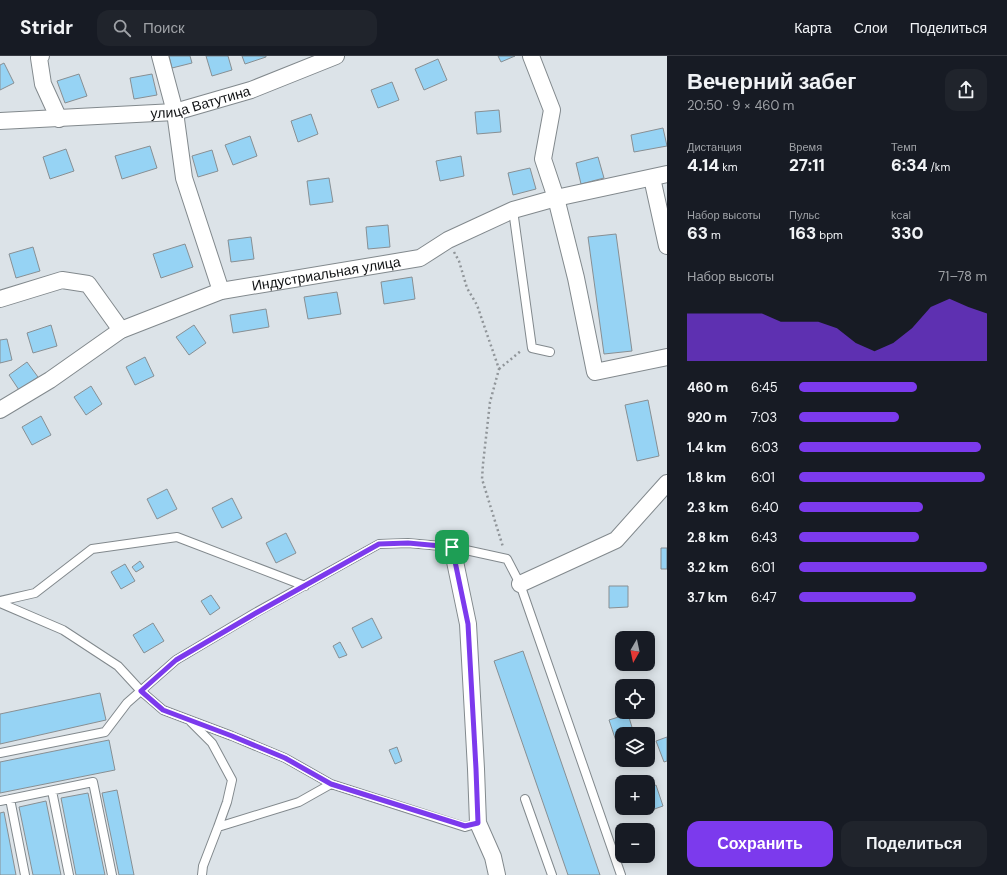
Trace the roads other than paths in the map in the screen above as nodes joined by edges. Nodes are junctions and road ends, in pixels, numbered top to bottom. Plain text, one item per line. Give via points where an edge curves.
1 (41, 56) edge
2 (160, 56) edge
3 (336, 56) edge
4 (531, 56) edge
5 (175, 112) junction
6 (59, 118) junction
7 (0, 121) edge
8 (660, 176) edge
9 (556, 198) junction
10 (513, 210) junction
11 (667, 246) edge
12 (221, 291) junction
13 (0, 299) edge
14 (121, 330) junction
15 (550, 352) dead end
16 (667, 357) edge
17 (0, 410) edge
18 (667, 482) edge
19 (452, 547) junction
20 (520, 584) junction
21 (305, 586) junction
22 (0, 602) edge
23 (141, 691) junction
24 (187, 719) junction
25 (0, 753) edge
26 (331, 784) junction
27 (52, 791) junction
28 (525, 799) dead end
29 (10, 800) junction
30 (0, 801) edge
31 (478, 823) junction
32 (218, 827) junction
33 (24, 875) edge
34 (70, 875) edge
35 (112, 875) edge
36 (202, 875) edge
37 (498, 875) edge
38 (552, 875) edge
39 (621, 875) edge

1 - 6 street via 39,58 43,84
2 - 5 street
3 - 5 street, улица Ватутина via 251,90
4 - 9 street via 552,110 542,159
5 - 6 street, улица Ватутина
5 - 12 street via 184,178
6 - 7 street, улица Ватутина
8 - 9 street, Индустриальная улица
8 - 11 street
9 - 10 street, Индустриальная улица
9 - 16 street via 576,278 595,372
10 - 12 street, Индустриальная улица via 448,240 420,258
10 - 15 lane via 532,348
12 - 14 street, Индустриальная улица
13 - 14 street via 62,280 88,284
14 - 17 street, Индустриальная улица via 50,380
18 - 20 street via 616,540
19 - 20 lane via 507,559
19 - 21 lane via 408,543 379,544
19 - 31 street via 468,624
20 - 39 lane
21 - 22 lane via 177,537 92,549 36,593
21 - 23 lane via 176,660
22 - 23 lane via 63,630 118,666
23 - 24 lane via 163,710
23 - 25 lane via 127,703 105,732
24 - 26 lane via 285,758
24 - 32 lane via 212,743 232,780
26 - 31 lane via 465,826
26 - 32 lane via 299,802
27 - 29 lane
27 - 34 lane
27 - 35 lane via 93,782
28 - 38 lane
29 - 30 lane
29 - 33 lane
31 - 37 street
32 - 36 lane

